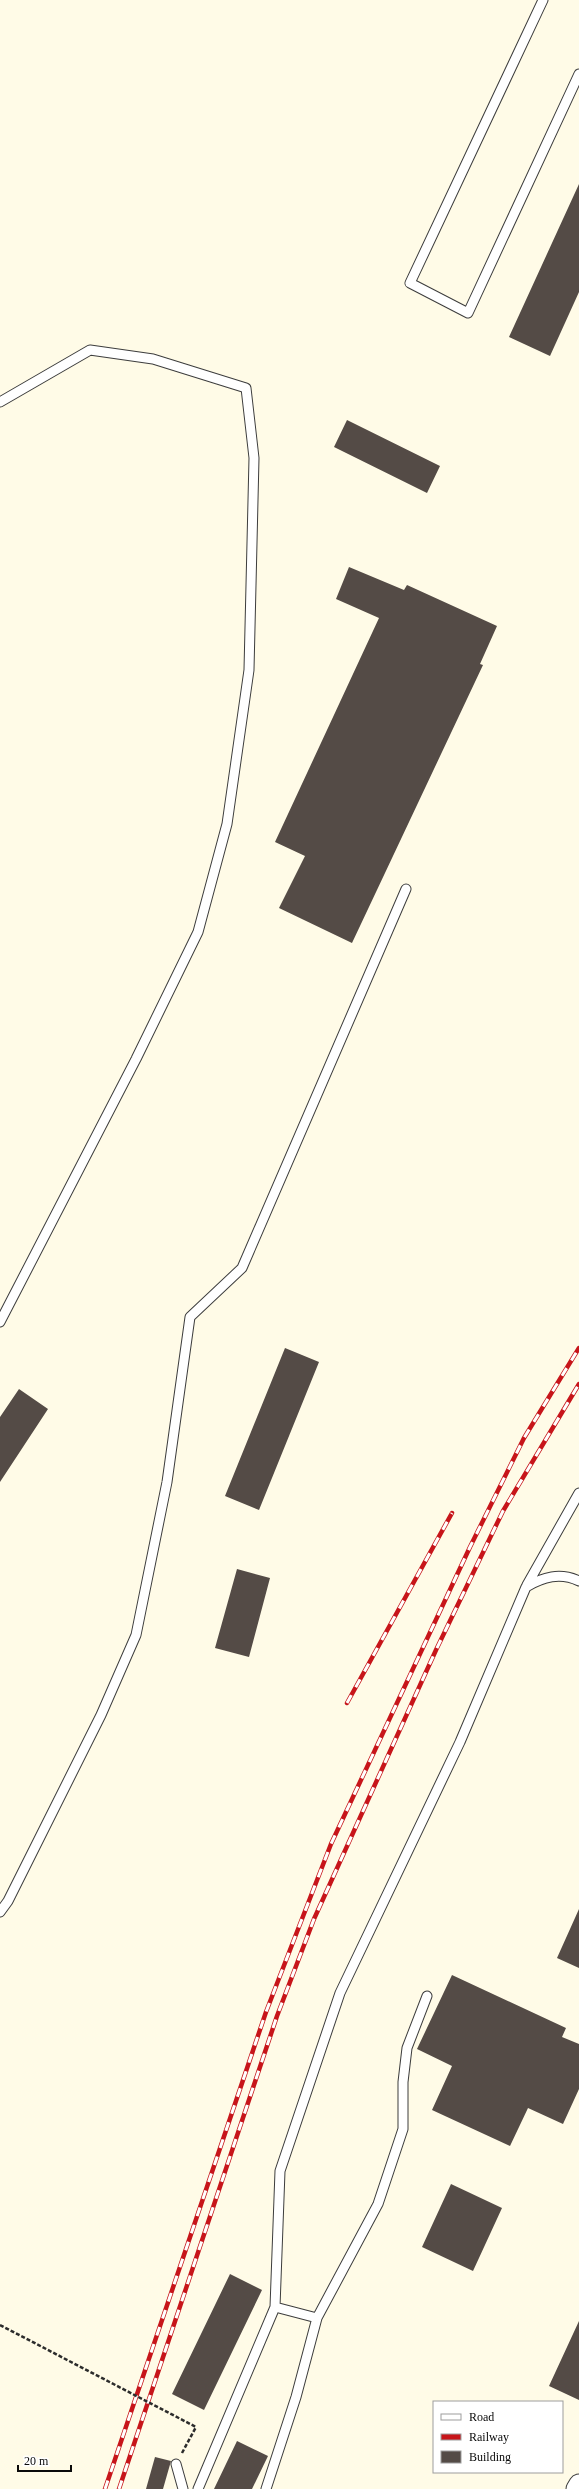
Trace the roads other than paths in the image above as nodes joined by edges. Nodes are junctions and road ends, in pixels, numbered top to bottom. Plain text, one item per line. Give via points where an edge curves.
1 (543, 0) edge
2 (579, 74) edge
3 (0, 402) edge
4 (406, 889) dead end
5 (0, 1322) edge
6 (579, 1492) edge
7 (579, 1581) edge
8 (526, 1587) junction
9 (0, 1912) edge
10 (427, 1996) dead end
11 (275, 2307) junction
12 (317, 2318) junction
13 (176, 2464) road end
14 (579, 2484) edge
15 (183, 2489) edge
16 (198, 2489) edge
17 (266, 2489) edge
18 (576, 2489) edge

1 - 2 lane via 410,283 468,313
3 - 5 lane via 90,350 153,359 246,388 254,458 249,670 226,824 198,932 136,1059
4 - 9 lane via 242,1268 190,1317 167,1482 136,1635 100,1715 8,1901
6 - 8 lane
7 - 8 lane via 557,1575 537,1580
8 - 11 lane via 460,1742 340,1993 280,2171
10 - 12 lane via 407,2048 403,2082 403,2129 378,2204
11 - 12 lane
11 - 16 lane
12 - 17 lane via 296,2397
13 - 15 lane
14 - 18 street

